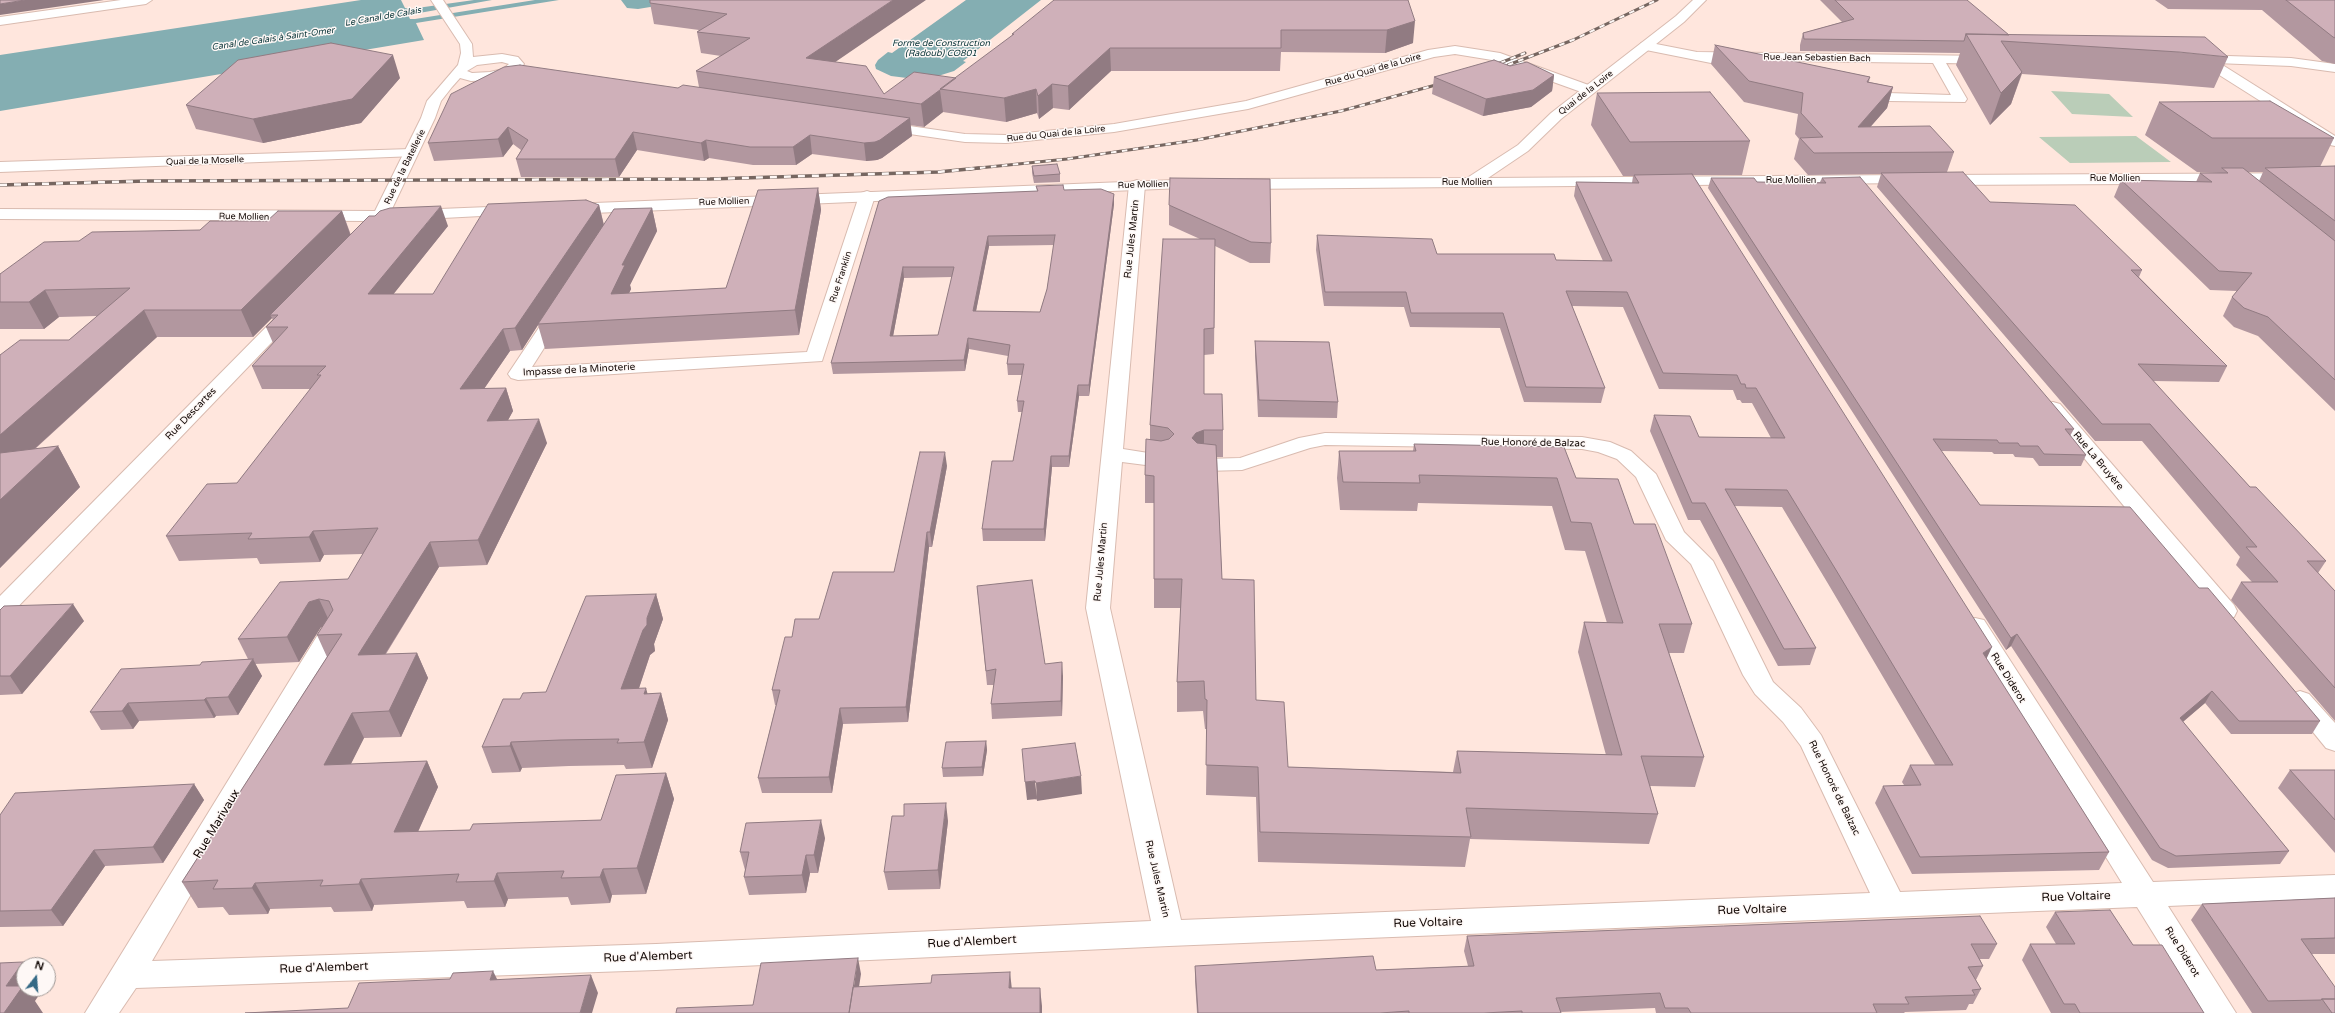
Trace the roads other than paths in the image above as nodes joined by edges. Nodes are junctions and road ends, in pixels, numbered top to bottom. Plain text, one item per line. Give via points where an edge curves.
1 (146, 0) edge
2 (437, 0) edge
3 (1700, 0) edge
4 (0, 21) edge
5 (455, 26) junction
6 (1646, 46) junction
7 (1697, 56) junction
8 (1937, 59) junction
9 (2002, 60) edge
10 (511, 65) junction
11 (462, 68) junction
12 (2335, 68) edge
13 (1766, 71) edge
14 (526, 72) edge
15 (490, 76) junction
16 (1850, 89) edge
17 (1589, 90) junction
18 (428, 118) junction
19 (865, 123) edge
20 (2335, 142) edge
21 (411, 153) junction
22 (0, 167) edge
23 (2237, 178) junction
24 (2335, 178) edge
25 (1862, 181) junction
26 (1470, 183) junction
27 (1137, 185) junction
28 (2256, 193) edge
29 (867, 196) junction
30 (1879, 201) edge
31 (626, 206) junction
32 (556, 209) edge
33 (525, 210) edge
34 (0, 214) edge
35 (381, 216) junction
36 (615, 224) edge
37 (363, 238) edge
38 (568, 296) edge
39 (303, 300) edge
40 (815, 357) joint
41 (2043, 395) edge
42 (1111, 454) junction
43 (1161, 461) edge
44 (1204, 465) edge
45 (1962, 605) edge
46 (0, 610) edge
47 (2238, 626) edge
48 (331, 634) edge
49 (2289, 686) edge
50 (2335, 741) edge
51 (2335, 887) edge
52 (2145, 894) junction
53 (1891, 905) junction
54 (1169, 933) junction
55 (127, 975) junction
56 (101, 1013) edge
57 (2220, 1013) edge

1 - 4 street
2 - 5 street
3 - 6 street, Quai de la Loire
5 - 10 street
5 - 11 street via 467,49
6 - 7 street, Rue Jean Sebastien Bach
6 - 17 street, Quai de la Loire
7 - 8 street, Rue Jean Sebastien Bach
7 - 13 street, Rue Jean Sebastien Bach
8 - 9 street, Rue Jean Sebastien Bach
8 - 16 street via 1960,99 1888,97
10 - 11 street via 483,59
10 - 14 street
10 - 15 street
11 - 15 street via 462,74 471,77
11 - 18 street, Rue de la Batellerie via 434,101
12 - 20 street via 2290,62 2186,59 2186,62 2208,62
15 - 18 street, Rue de la Batellerie via 460,92
17 - 19 street, Rue du Quai de la Loire via 1495,56 1455,50 1433,53 1288,95 1216,112 1059,135 984,139
17 - 26 street, Quai de la Loire via 1556,116 1523,148
18 - 21 street, Rue de la Batellerie
21 - 22 street, Quai de la Moselle
21 - 35 street, Rue de la Batellerie
23 - 24 street, Rue Mollien
23 - 25 street, Rue Mollien
23 - 28 street
25 - 26 street, Rue Mollien via 1701,191
25 - 30 street
26 - 27 street, Rue Mollien
27 - 29 street, Rue Mollien
27 - 42 street, Rue Jules Martin
29 - 31 street, Rue Mollien
29 - 40 street, Rue Franklin
31 - 32 street, Rue Mollien
31 - 36 street
33 - 35 street, Rue Mollien
34 - 35 street, Rue Mollien
35 - 37 street
38 - 40 street, Impasse de la Minoterie via 518,374
39 - 46 street, Rue Descartes
41 - 47 street, Rue La Bruyère
42 - 43 street
42 - 54 street, Rue Jules Martin via 1098,585 1099,615
44 - 53 street, Rue Honoré de Balzac via 1242,464 1306,442 1325,439 1582,443 1603,446 1624,455 1645,474 1674,535 1704,565 1760,682 1792,715 1812,742
45 - 52 street, Rue Diderot
48 - 55 street, Rue Marivaux
49 - 50 street
51 - 52 street, Rue Voltaire
52 - 53 street, Rue Voltaire
52 - 57 street, Rue Diderot
53 - 54 street, Rue Voltaire
54 - 55 street, Rue d'Alembert via 656,957
55 - 56 street, Rue Marivaux

